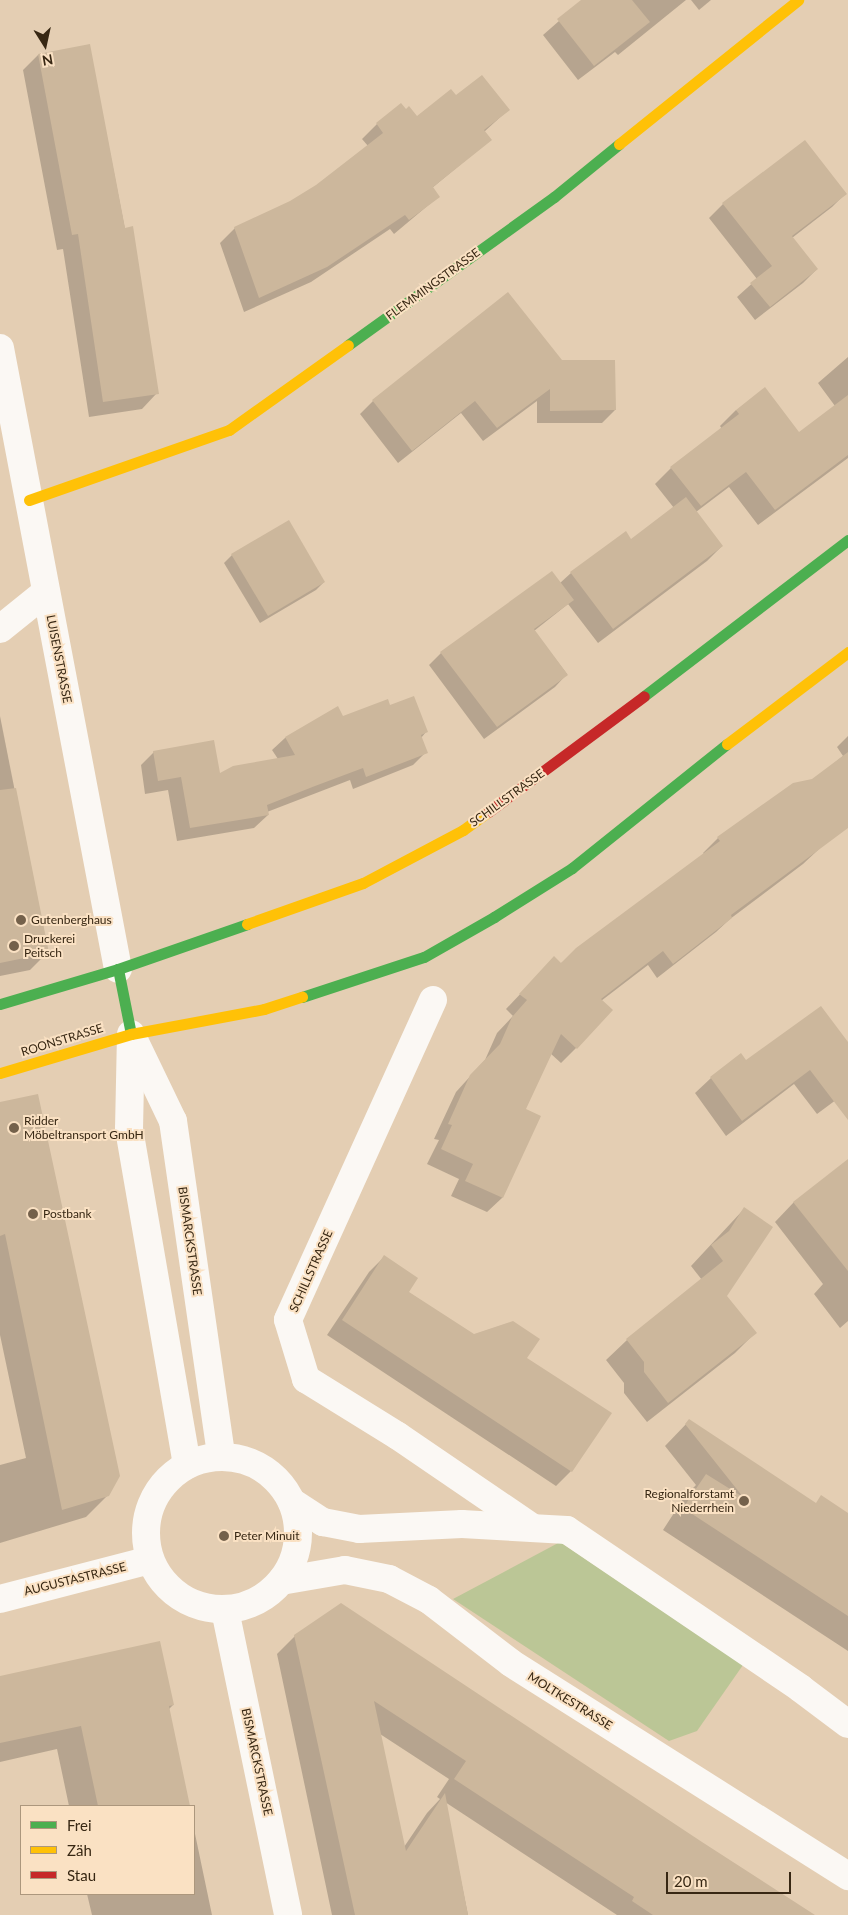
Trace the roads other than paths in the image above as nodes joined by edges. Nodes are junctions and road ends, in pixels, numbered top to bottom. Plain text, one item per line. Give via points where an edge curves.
1 (798, 0) edge
2 (0, 348) edge
3 (29, 500) junction
4 (848, 540) edge
5 (46, 592) junction
6 (0, 629) edge
7 (848, 652) edge
8 (118, 969) junction
9 (433, 1000) dead end
10 (0, 1004) edge
11 (131, 1034) junction
12 (0, 1073) edge
13 (221, 1456) junction
14 (187, 1464) junction
15 (292, 1502) junction
16 (533, 1528) junction
17 (150, 1560) junction
18 (281, 1581) junction
19 (0, 1599) edge
20 (225, 1610) junction
21 (848, 1724) edge
22 (848, 1876) edge
23 (288, 1915) edge

1 - 3 main road, FLEMMINGSTRASSE via 554,197 229,430
2 - 3 street, LUISENSTRASSE
3 - 5 street, LUISENSTRASSE
4 - 8 main road, SCHILLSTRASSE via 563,758 463,830 363,883
5 - 6 street
5 - 8 street, LUISENSTRASSE
7 - 11 main road via 572,868 424,957 264,1009
8 - 10 main road, SCHILLSTRASSE
8 - 11 main road
9 - 16 street, SCHILLSTRASSE via 288,1320 306,1379 398,1436
11 - 12 main road, ROONSTRASSE
11 - 13 street, BISMARCKSTRASSE via 173,1121
11 - 14 street via 129,1129
13 - 14 street
13 - 15 street via 255,1464 277,1480
14 - 17 street via 155,1495 145,1531
15 - 16 street via 323,1522 359,1529 462,1524
15 - 18 street via 298,1532 296,1559
16 - 21 street via 567,1530
17 - 19 street, AUGUSTASTRASSE
17 - 20 street via 162,1581 179,1597 201,1607
18 - 20 street via 266,1596
18 - 22 street, MOLTKESTRASSE via 345,1570 389,1579 429,1600 512,1663
20 - 23 street, BISMARCKSTRASSE

